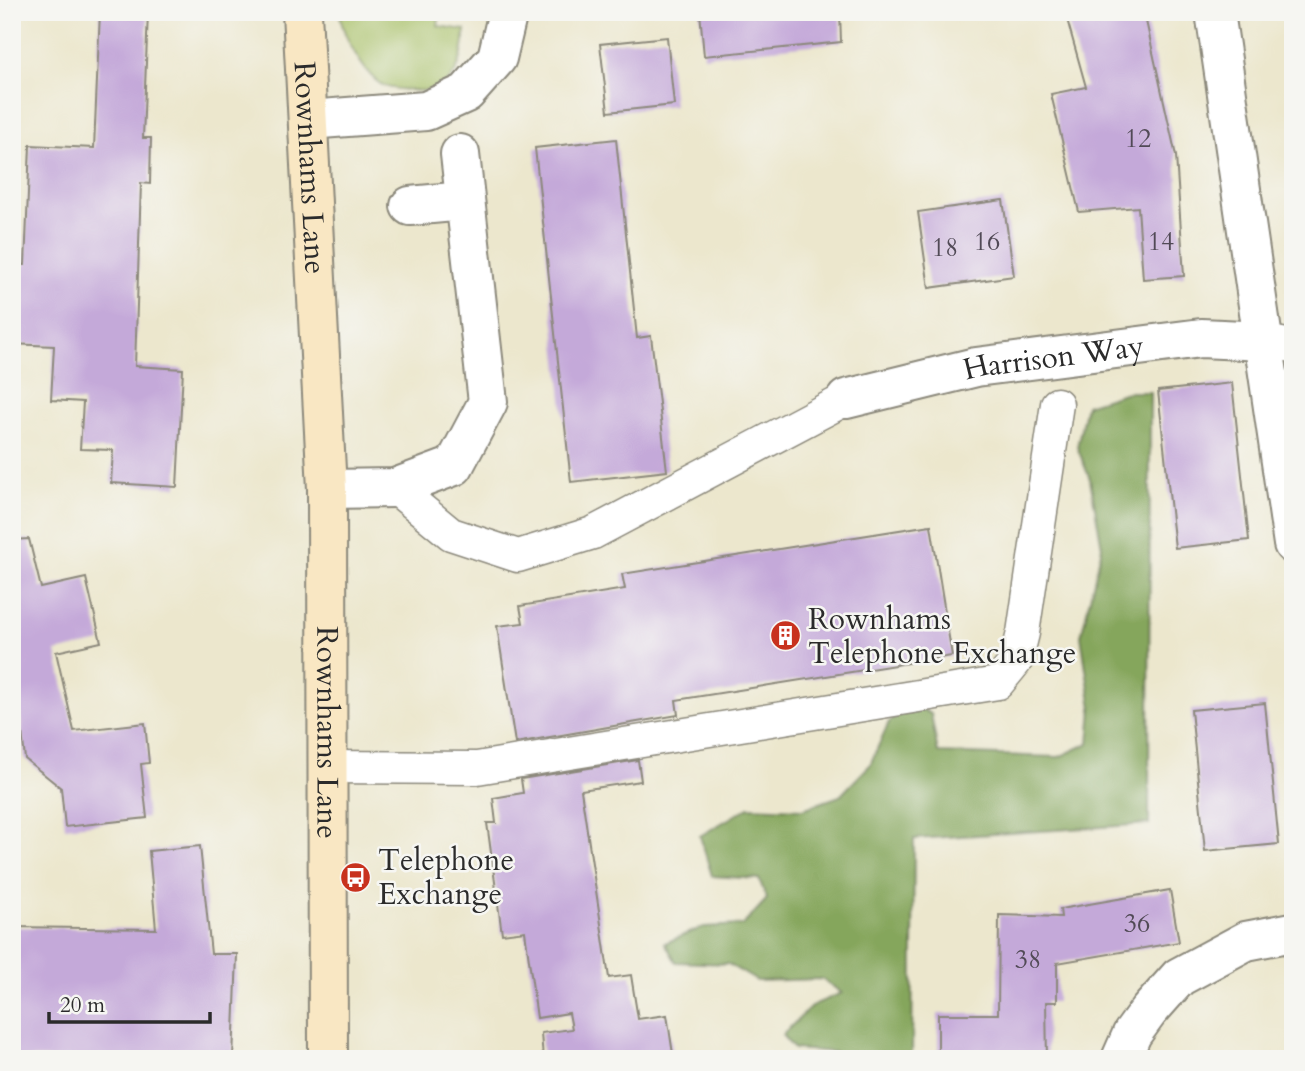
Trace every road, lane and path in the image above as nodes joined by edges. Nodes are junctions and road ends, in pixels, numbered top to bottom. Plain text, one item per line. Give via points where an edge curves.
1 (302, 12) edge
2 (508, 12) edge
3 (1215, 12) edge
4 (308, 120) junction
5 (460, 154) dead end
6 (464, 201) junction
7 (410, 206) dead end
8 (1278, 343) edge
9 (846, 399) joint
10 (1057, 404) dead end
11 (395, 488) junction
12 (327, 489) junction
13 (1293, 544) edge
14 (327, 767) junction
15 (1293, 932) edge
16 (328, 1059) edge
17 (1121, 1059) edge

1 - 4 street, Rownhams Lane
2 - 4 street via 497,58 466,93 426,111
3 - 8 street
4 - 12 street, Rownhams Lane
5 - 6 street
6 - 7 street
6 - 11 street via 488,402 454,466
8 - 9 street, Harrison Way via 1201,338 976,367
8 - 13 street
9 - 11 lane via 593,533 518,556 451,534
10 - 14 lane via 1023,633 1016,661 998,683 477,768
11 - 12 street
12 - 14 street, Rownhams Lane
14 - 16 street, Rownhams Lane
15 - 17 street via 1246,941 1180,977 1132,1034

